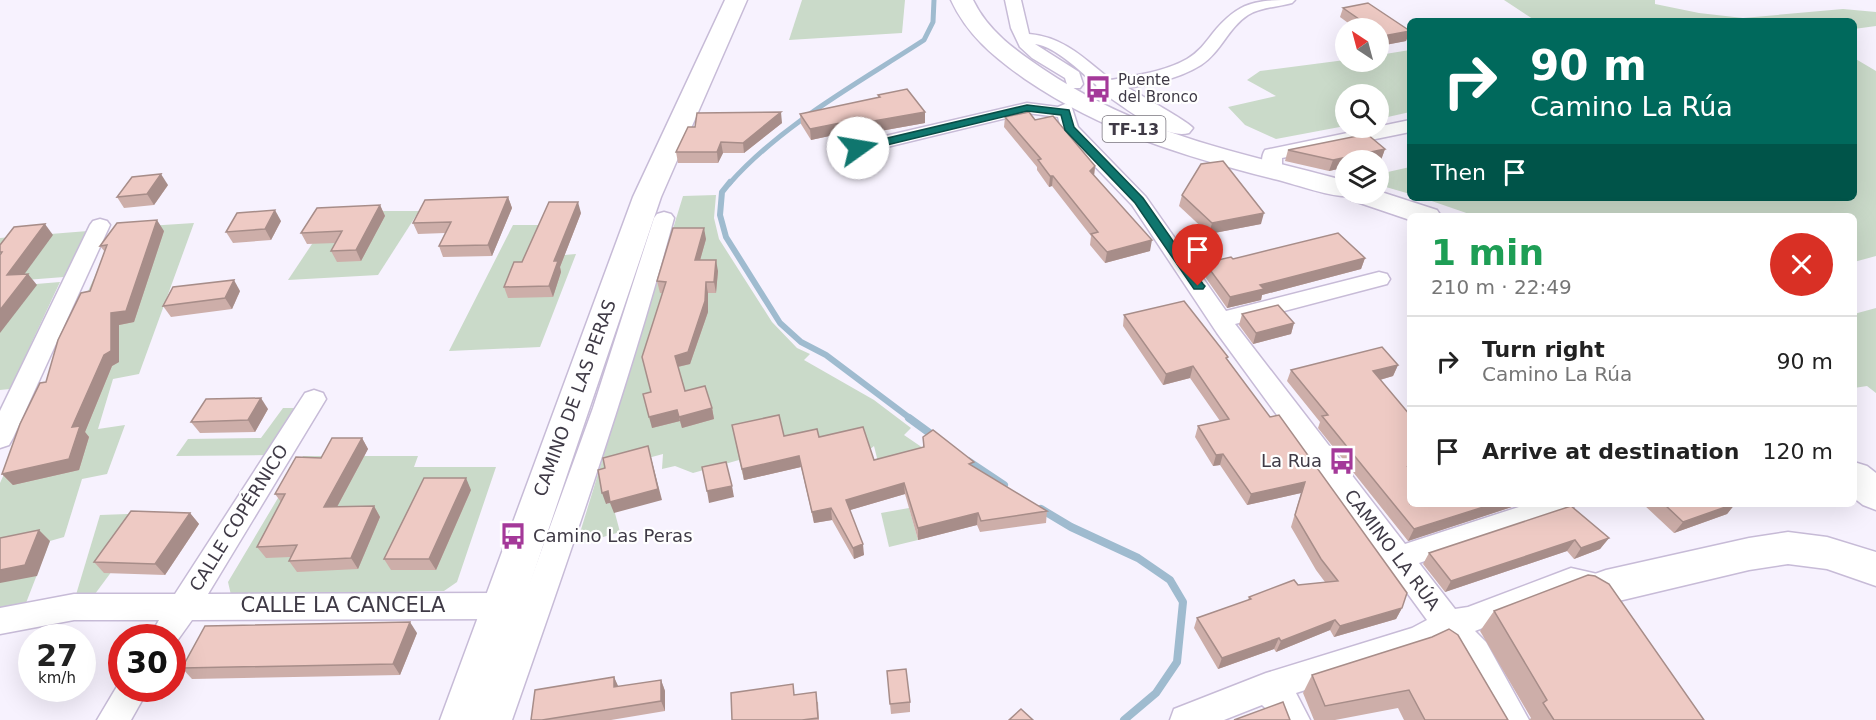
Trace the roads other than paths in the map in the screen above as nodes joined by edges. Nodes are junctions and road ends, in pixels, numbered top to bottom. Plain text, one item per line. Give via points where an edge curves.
1 (736, 0) edge
2 (962, 0) edge
3 (1013, 0) edge
4 (1287, 0) edge
5 (1022, 38) junction
6 (1074, 84) dead end
7 (1108, 86) junction
8 (1407, 127) edge
9 (858, 148) dead end
10 (1272, 168) junction
11 (1335, 186) edge
12 (1389, 203) edge
13 (1418, 213) edge
14 (664, 218) dead end
15 (100, 225) dead end
16 (1379, 279) dead end
17 (1220, 320) junction
18 (11, 395) edge
19 (314, 399) dead end
20 (0, 438) edge
21 (1857, 479) edge
22 (1876, 495) edge
23 (1552, 507) edge
24 (1397, 559) junction
25 (1876, 569) edge
26 (1617, 601) joint
27 (185, 605) junction
28 (502, 606) junction
29 (0, 621) edge
30 (173, 624) edge
31 (1448, 624) junction
32 (1266, 688) junction
33 (124, 702) edge
34 (113, 720) edge
35 (462, 720) edge
36 (496, 720) edge
37 (1186, 720) edge
38 (1294, 720) edge
39 (1513, 720) edge

1 - 28 main road, CAMINO DE LAS PERAS via 655,178
2 - 10 main road, TF-13 via 975,23 1005,54 1095,111 1146,134
3 - 5 street
4 - 7 street via 1251,7 1236,15 1205,55 1185,66
5 - 6 street via 1031,49 1074,76
5 - 7 street via 1045,40 1062,49
7 - 10 main road via 1164,121
8 - 10 street via 1272,154
9 - 17 street, CAMINO LA RÚA via 1027,108 1065,111 1069,128 1139,201
10 - 11 main road, TF-13
12 - 13 main road
14 - 36 street via 573,505
15 - 18 street
16 - 17 street
17 - 24 street, CAMINO LA RÚA
18 - 20 street
19 - 27 street, CALLE COPÉRNICO
21 - 22 main road
23 - 24 street
24 - 31 street, CAMINO LA RÚA
25 - 26 main road via 1827,553 1788,548 1749,554
26 - 31 street via 1571,580 1469,620
27 - 28 street, CALLE LA CANCELA
27 - 29 street, CALLE LA CANCELA via 74,607
27 - 30 street, CALLE COPÉRNICO
28 - 35 main road, CAMINO DE LAS PERAS
31 - 32 street, CAMINO LA RÚA via 1420,639
31 - 39 street via 1475,652
32 - 37 street, CAMINO LA RÚA
32 - 38 street via 1287,705
33 - 34 street

